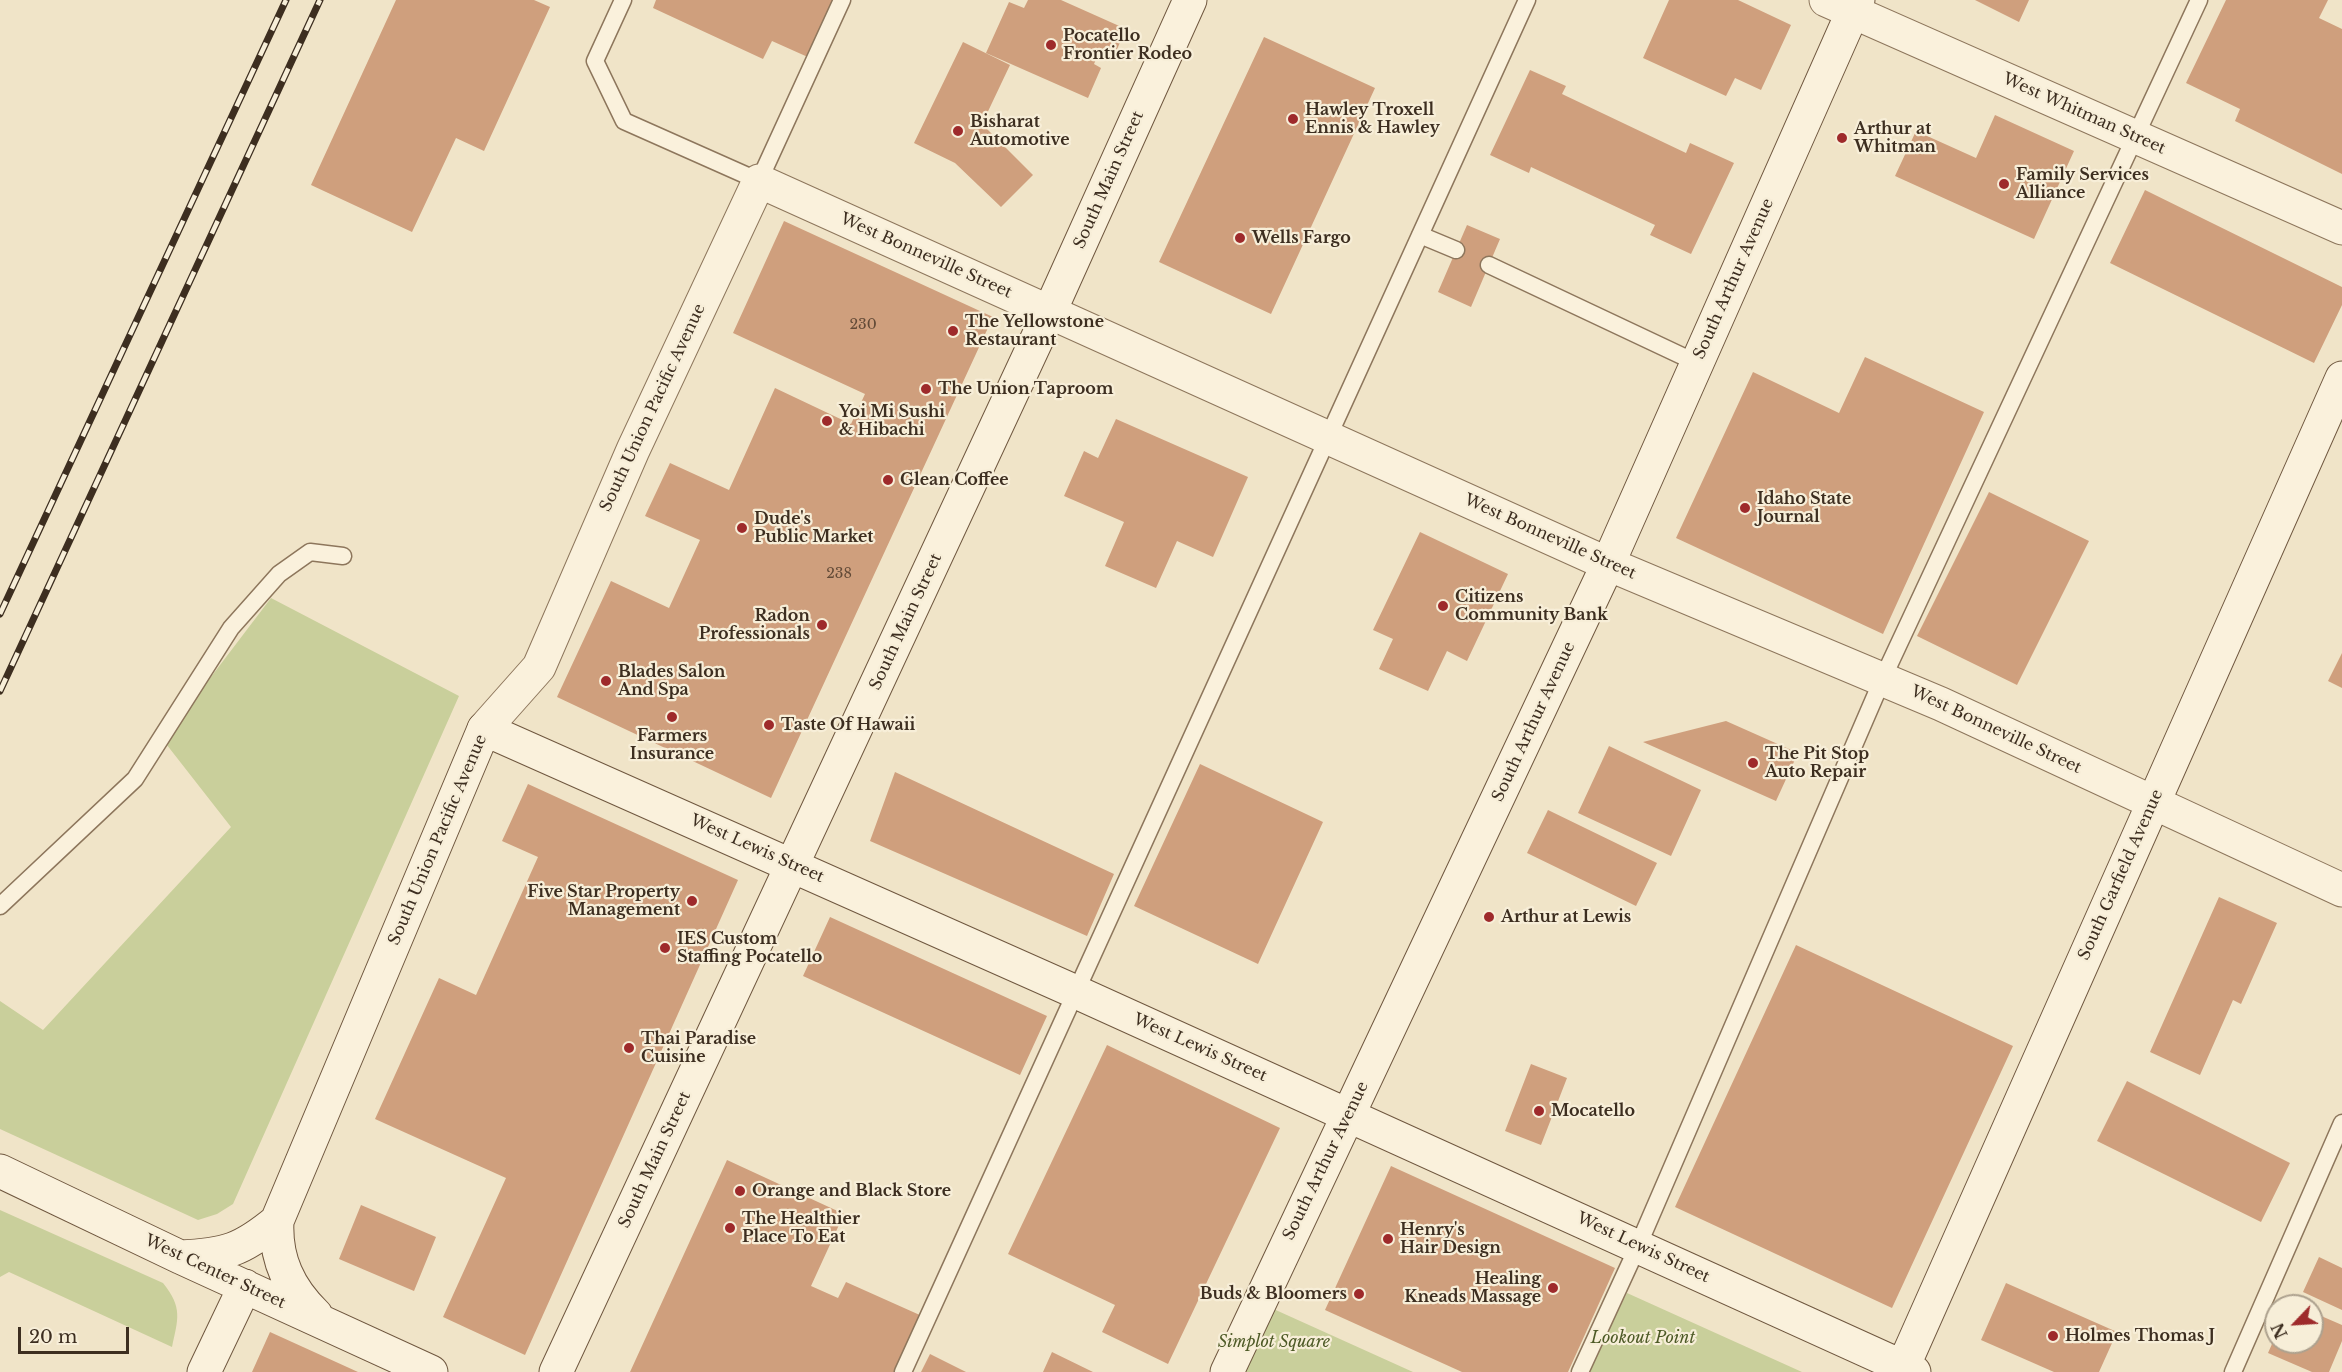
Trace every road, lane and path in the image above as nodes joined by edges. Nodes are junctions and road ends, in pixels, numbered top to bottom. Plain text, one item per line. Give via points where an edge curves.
1 (623, 0) edge
2 (843, 0) edge
3 (1190, 0) edge
4 (1527, 0) edge
5 (2199, 0) edge
6 (1846, 4) edge
7 (2136, 136) junction
8 (759, 181) junction
9 (2342, 228) edge
10 (1420, 235) junction
11 (1456, 250) dead end
12 (1489, 265) dead end
13 (1050, 311) junction
14 (1697, 363) junction
15 (2342, 378) edge
16 (1328, 437) junction
17 (343, 556) dead end
18 (1608, 564) junction
19 (1883, 678) junction
20 (484, 729) junction
21 (2153, 803) junction
22 (793, 865) junction
23 (2342, 890) edge
24 (0, 906) edge
25 (1076, 992) junction
26 (1349, 1114) junction
27 (2342, 1123) edge
28 (0, 1171) edge
29 (278, 1221) junction
30 (1638, 1246) junction
31 (180, 1257) junction
32 (245, 1286) junction
33 (326, 1324) junction
34 (1906, 1370) edge
35 (204, 1372) edge
36 (431, 1372) edge
37 (556, 1372) edge
38 (903, 1372) edge
39 (1227, 1372) edge
40 (1580, 1372) edge
41 (2232, 1372) edge

1 - 8 lane via 595,61 624,121
2 - 8 lane
3 - 13 street, South Main Street
4 - 10 lane
5 - 7 lane
6 - 7 street, West Whitman Street
6 - 14 street, South Arthur Avenue
7 - 9 street, West Whitman Street
7 - 19 lane
8 - 13 street, West Bonneville Street
8 - 20 street, South Union Pacific Avenue via 633,450 539,667
10 - 11 lane
10 - 16 lane
12 - 14 lane
13 - 16 street, West Bonneville Street
13 - 22 street, South Main Street
14 - 18 street, South Arthur Avenue
15 - 21 street, South Garfield Avenue
16 - 18 street, West Bonneville Street
16 - 25 lane
17 - 24 lane via 310,552 279,574 231,628 135,779
18 - 19 street, West Bonneville Street
18 - 26 street, South Arthur Avenue
19 - 21 street, West Bonneville Street
19 - 30 lane
20 - 22 street, West Lewis Street
20 - 29 street, South Union Pacific Avenue
21 - 23 street, West Bonneville Street
21 - 34 street, South Garfield Avenue
22 - 25 street, West Lewis Street
22 - 37 street, South Main Street
25 - 26 street, West Lewis Street
25 - 38 lane
26 - 30 street, West Lewis Street
26 - 39 street, South Arthur Avenue
27 - 41 lane
28 - 31 street, West Center Street
29 - 31 street via 229,1252
29 - 33 street via 279,1254 285,1273 293,1289
30 - 34 street, West Lewis Street
30 - 40 lane
31 - 32 street, West Center Street
32 - 33 street, West Center Street
32 - 35 street
33 - 36 street, West Center Street

